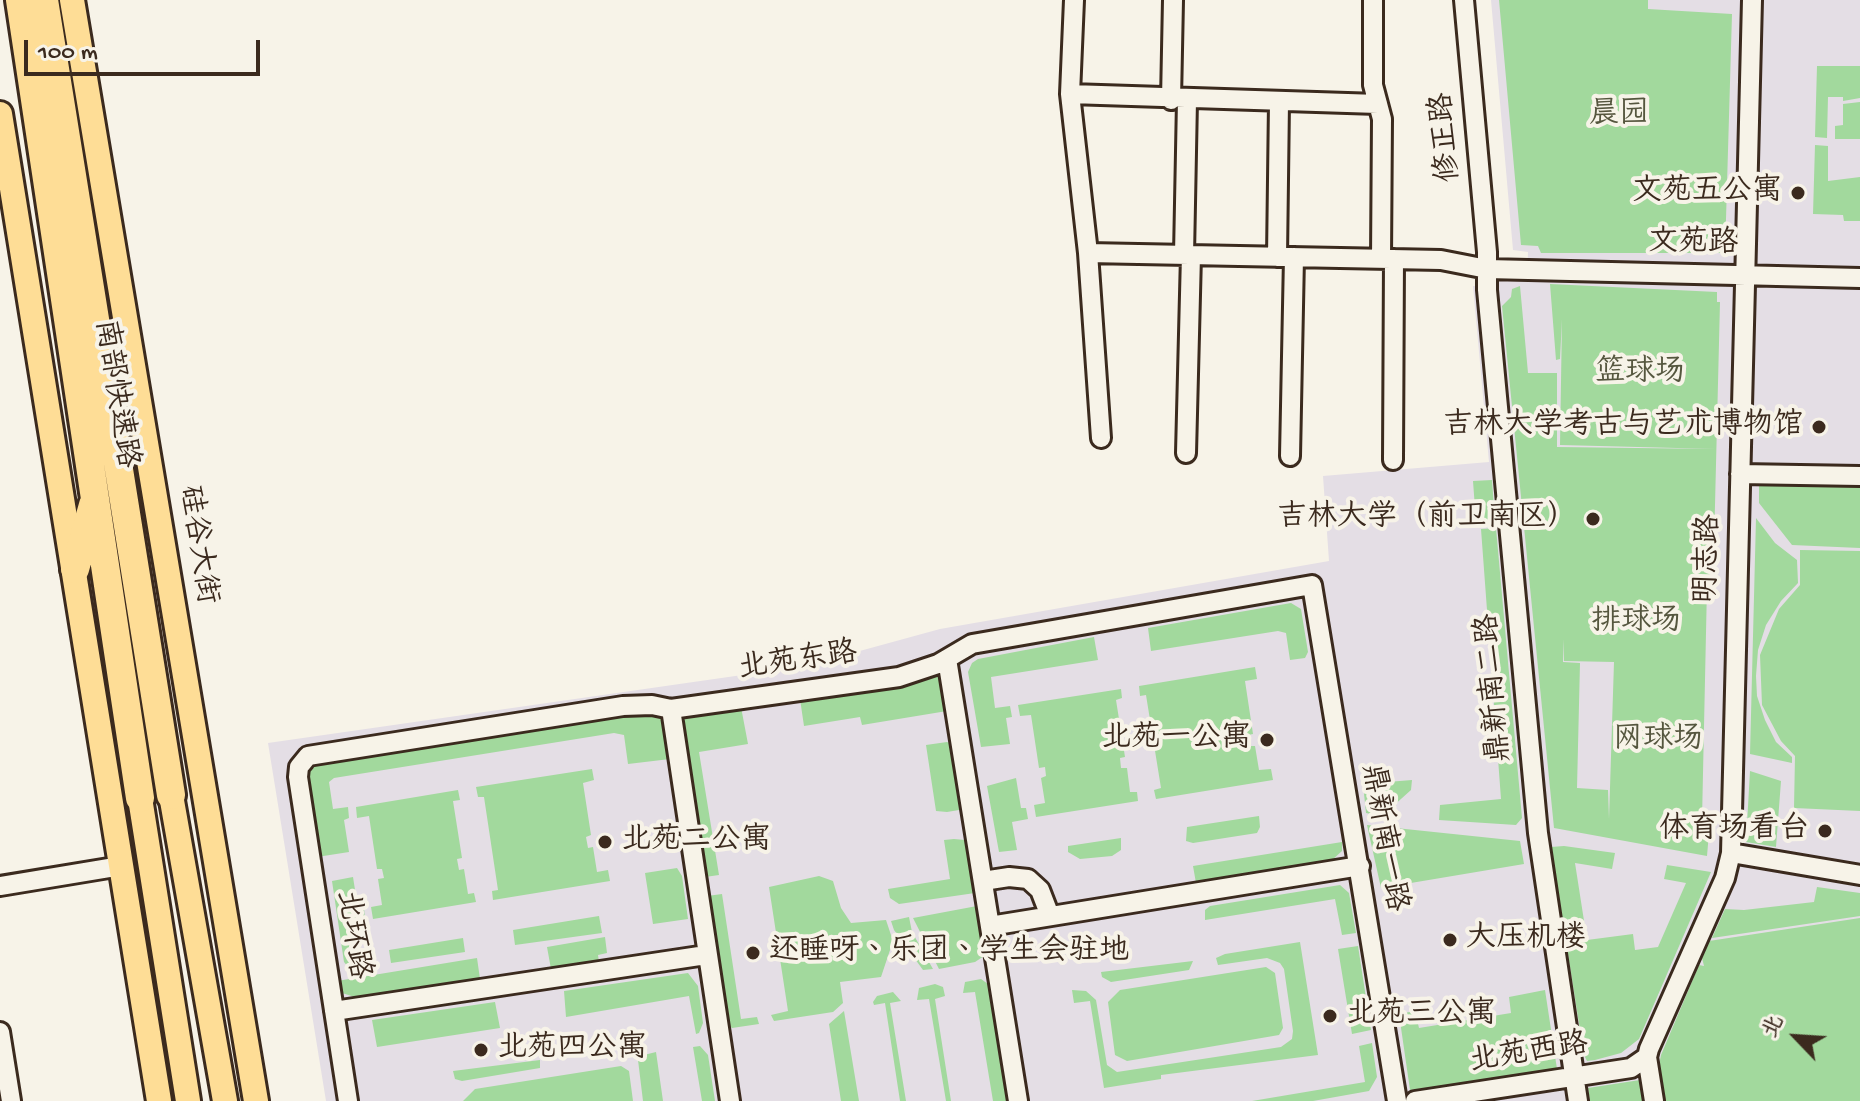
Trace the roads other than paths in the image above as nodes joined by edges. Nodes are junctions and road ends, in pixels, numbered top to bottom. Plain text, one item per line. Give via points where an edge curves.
1 (20, 0) edge
2 (44, 0) edge
3 (72, 0) edge
4 (1074, 0) edge
5 (1173, 0) edge
6 (1373, 0) edge
7 (1464, 0) edge
8 (1752, 0) edge
9 (1070, 94) junction
10 (1179, 100) junction
11 (1279, 102) junction
12 (1378, 104) junction
13 (0, 114) edge
14 (1088, 253) junction
15 (1188, 255) junction
16 (1286, 257) junction
17 (1387, 259) junction
18 (1487, 269) junction
19 (1745, 274) junction
20 (1860, 278) edge
21 (1101, 438) dead end
22 (1186, 453) dead end
23 (1290, 456) dead end
24 (1393, 460) dead end
25 (1740, 474) junction
26 (1860, 476) edge
27 (96, 496) junction
28 (75, 569) junction
29 (1312, 585) joint
30 (947, 659) junction
31 (671, 709) junction
32 (298, 777) joint
33 (203, 782) junction
34 (171, 795) joint
35 (140, 798) joint
36 (177, 824) junction
37 (1731, 853) junction
38 (121, 866) junction
39 (1360, 866) junction
40 (1860, 875) edge
41 (188, 878) junction
42 (983, 881) junction
43 (0, 886) edge
44 (224, 908) junction
45 (1050, 916) junction
46 (990, 926) junction
47 (706, 955) junction
48 (334, 1011) junction
49 (0, 1032) edge
50 (1647, 1057) junction
51 (1575, 1077) junction
52 (11, 1101) edge
53 (159, 1101) edge
54 (188, 1101) edge
55 (225, 1101) edge
56 (256, 1101) edge
57 (348, 1101) edge
58 (730, 1101) edge
59 (1018, 1101) edge
60 (1397, 1101) edge
61 (1415, 1101) edge
62 (1578, 1101) edge
63 (1654, 1101) edge

1 - 27 highway, 南部快速路
2 - 34 highway, 南部快速路
3 - 33 main road, 硅谷大街
4 - 9 street
5 - 10 street
6 - 12 street via 1373,85
7 - 18 street, 修正路
8 - 19 street, 明志路
9 - 10 street
9 - 14 street
10 - 11 street
10 - 15 street
11 - 12 street
11 - 16 street
12 - 17 street
13 - 28 main road
14 - 15 street, 文苑路
14 - 21 street
15 - 16 street, 文苑路
15 - 22 street
16 - 17 street, 文苑路
16 - 23 street
17 - 18 street, 文苑路 via 1441,260
17 - 24 street
18 - 19 street, 文苑路
18 - 51 street, 鼎新南二路 via 1539,842
19 - 20 street, 文苑路
19 - 25 street, 明志路
25 - 26 street
25 - 37 street, 明志路
27 - 28 highway
27 - 35 highway, 南部快速路
28 - 38 main road
29 - 30 street, 北苑东路 via 991,640 954,651
29 - 39 street, 鼎新南一路
30 - 31 street, 北苑东路 via 899,677
30 - 42 street
31 - 32 street, 北苑东路 via 623,706 315,753 303,760
31 - 47 street
32 - 48 street, 北环路
33 - 36 main road
33 - 44 main road, 硅谷大街
34 - 36 main road
35 - 54 main road
36 - 41 main road
37 - 40 street
37 - 50 street, 明志路
38 - 43 street
38 - 53 main road
39 - 45 street
39 - 60 street, 鼎新南一路
41 - 44 main road
41 - 55 main road
42 - 45 street via 1028,879 1040,890
42 - 46 street
44 - 56 main road, 硅谷大街
45 - 46 street
46 - 59 street
47 - 48 street
47 - 58 street
48 - 57 street, 北环路
49 - 52 street
50 - 51 street, 北苑西路 via 1631,1068
50 - 63 street
51 - 61 street, 北苑西路
51 - 62 street, 鼎新南二路

